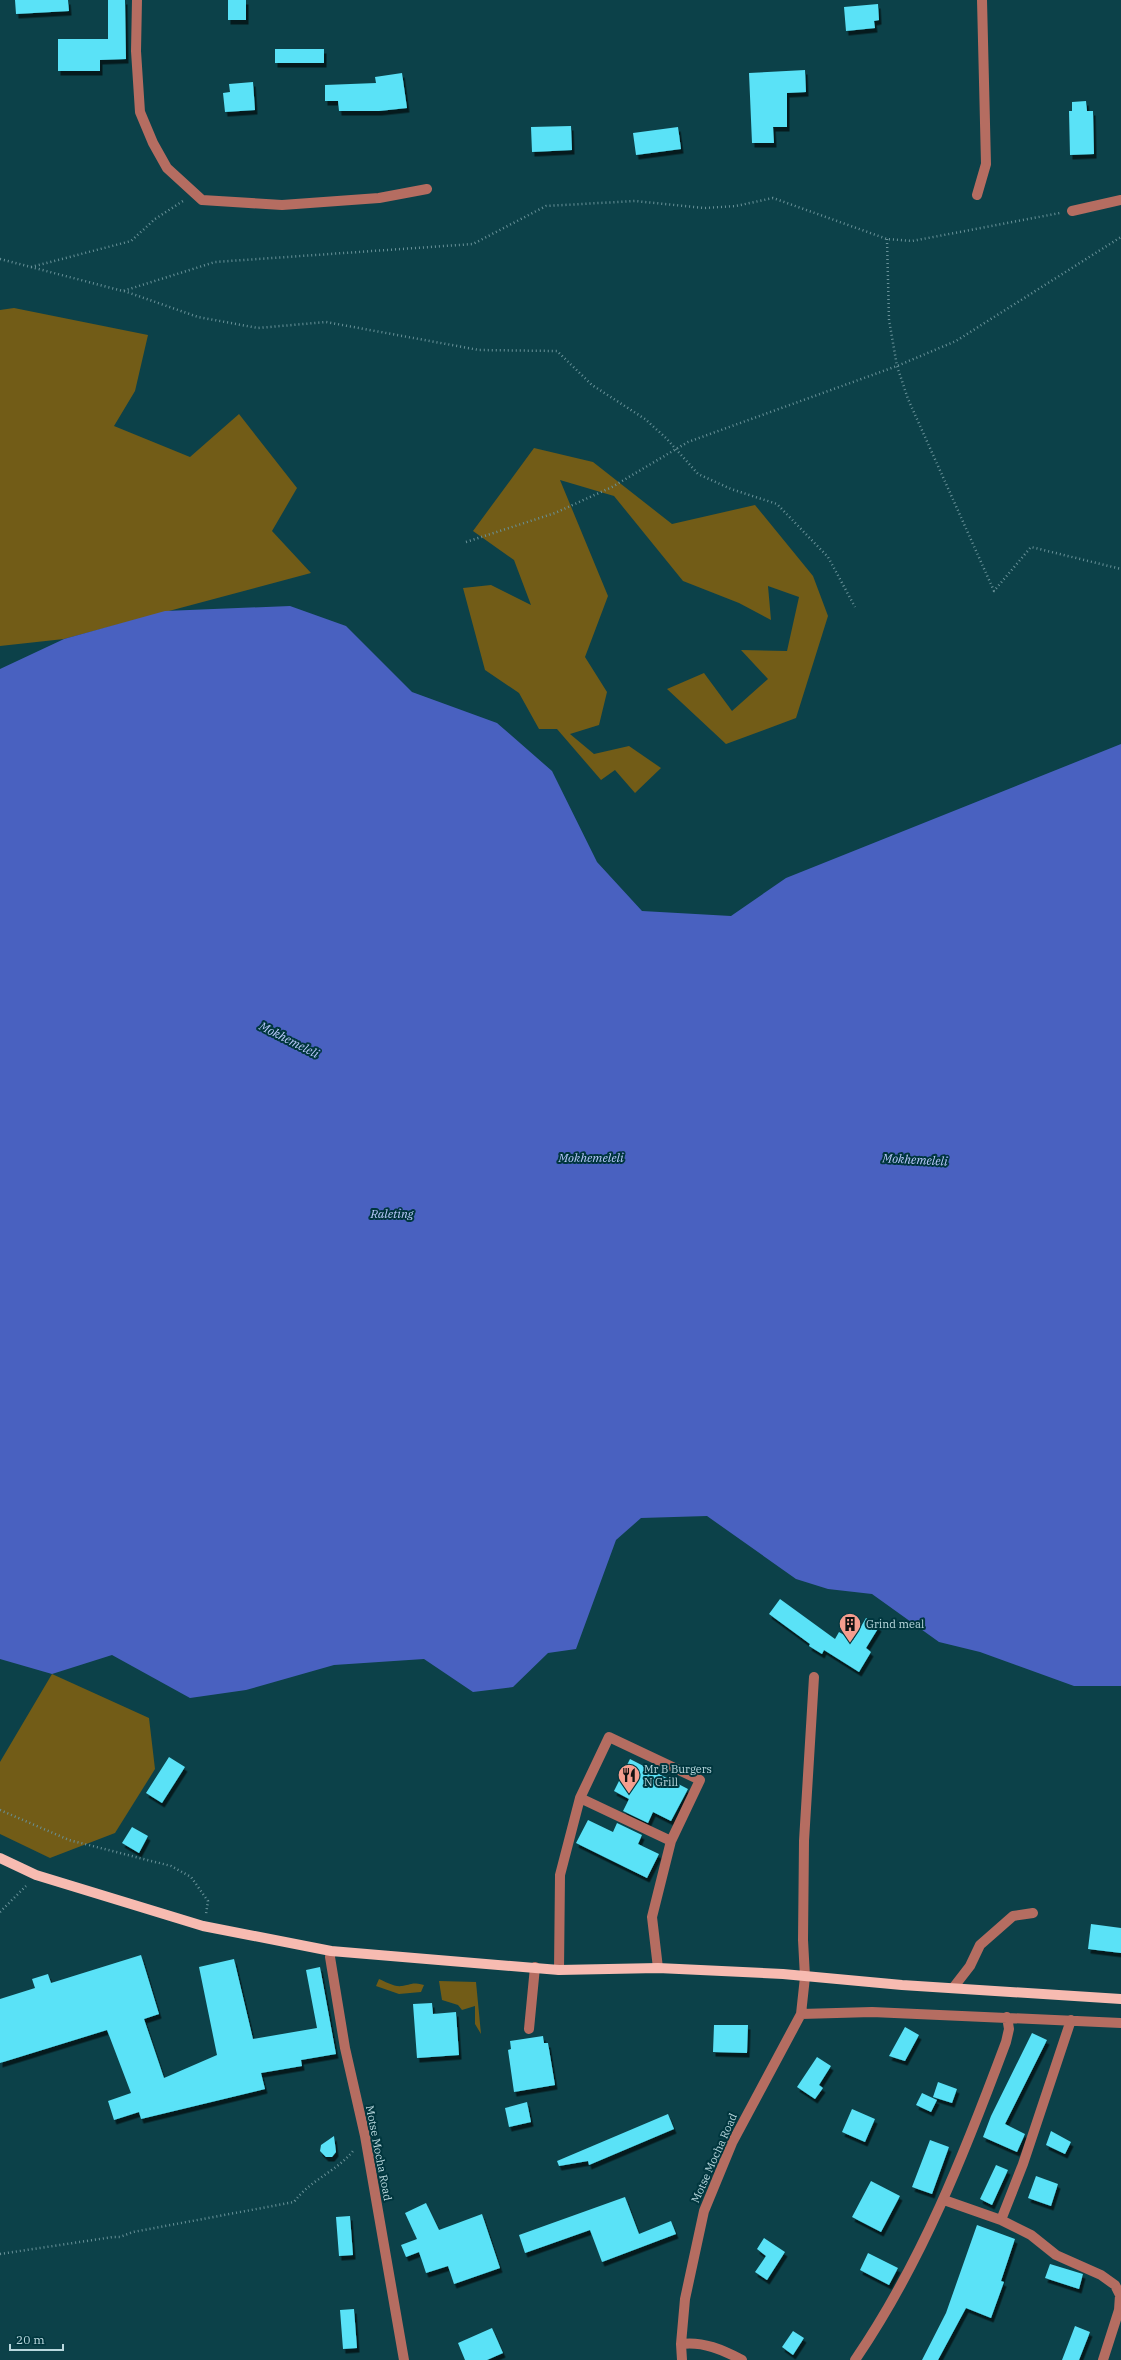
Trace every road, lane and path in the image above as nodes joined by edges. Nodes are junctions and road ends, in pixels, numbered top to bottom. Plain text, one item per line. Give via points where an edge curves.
1 (137, 0) edge
2 (982, 0) edge
3 (427, 190) dead end
4 (977, 195) dead end
5 (198, 196) junction
6 (1121, 200) edge
7 (1072, 211) joint
8 (1121, 237) edge
9 (887, 239) junction
10 (0, 259) edge
11 (30, 267) junction
12 (123, 291) junction
13 (897, 366) junction
14 (676, 449) junction
15 (466, 542) dead end
16 (1121, 569) edge
17 (855, 608) dead end
18 (814, 1677) dead end
19 (580, 1798) junction
20 (0, 1810) edge
21 (671, 1841) junction
22 (0, 1858) edge
23 (36, 1875) junction
24 (0, 1912) edge
25 (1033, 1913) dead end
26 (203, 1926) junction
27 (331, 1951) junction
28 (535, 1967) junction
29 (658, 1968) junction
30 (559, 1970) junction
31 (805, 1977) junction
32 (953, 1988) junction
33 (1121, 1999) edge
34 (801, 2014) junction
35 (1007, 2017) junction
36 (1071, 2020) junction
37 (1121, 2023) edge
38 (529, 2029) dead end
39 (365, 2136) junction
40 (944, 2200) junction
41 (1001, 2220) junction
42 (0, 2254) edge
43 (681, 2344) junction
44 (404, 2360) edge
45 (682, 2360) edge
46 (742, 2360) edge
47 (855, 2360) edge
48 (1103, 2360) edge

1 - 5 street via 136,51 140,112 153,144 167,168
2 - 4 street via 986,164
3 - 5 street via 379,198 282,205 202,200
5 - 11 path via 179,202 154,219 131,241
6 - 7 street
7 - 9 path via 912,241
8 - 13 path via 956,341
9 - 12 path via 773,198 736,206 704,208 635,201 546,206 473,244 215,262
9 - 13 path via 889,320
10 - 11 path
11 - 12 path
12 - 14 path via 198,317 258,328 326,322 479,350 557,351 592,385 645,419
13 - 14 path via 688,442
13 - 16 path via 908,399 994,591 1031,547
14 - 15 path via 612,486 555,513
14 - 17 path via 698,474 777,504 828,557
18 - 31 street, Motse Mocha Road via 804,1841
19 - 21 street
19 - 21 street via 609,1737 700,1780
19 - 30 street via 560,1875
20 - 26 path via 69,1840 171,1866 191,1878 208,1900
21 - 29 street via 652,1917
22 - 23 main road
23 - 24 path
23 - 26 main road
25 - 32 street via 1013,1916 990,1935 980,1945 970,1966
26 - 27 main road
27 - 28 main road
27 - 39 street, Motse Mocha Road via 345,2048
28 - 30 main road
28 - 38 street
29 - 30 main road
29 - 31 main road
31 - 32 main road
31 - 34 street, Motse Mocha Road
32 - 33 main road
34 - 35 street via 872,2012
34 - 43 street, Motse Mocha Road via 732,2143 704,2211 685,2299
35 - 36 street
35 - 40 street via 1009,2029 1006,2042
36 - 37 street
36 - 41 street
39 - 42 path via 349,2156 332,2171 304,2189 294,2202 133,2232 120,2237
39 - 44 street, Motse Mocha Road
40 - 41 street
40 - 47 street via 898,2293
41 - 48 street via 1037,2239 1056,2255 1100,2275 1114,2285 1120,2295 1119,2310
43 - 45 street, Motse Mocha Road
43 - 46 street via 695,2342 728,2352

